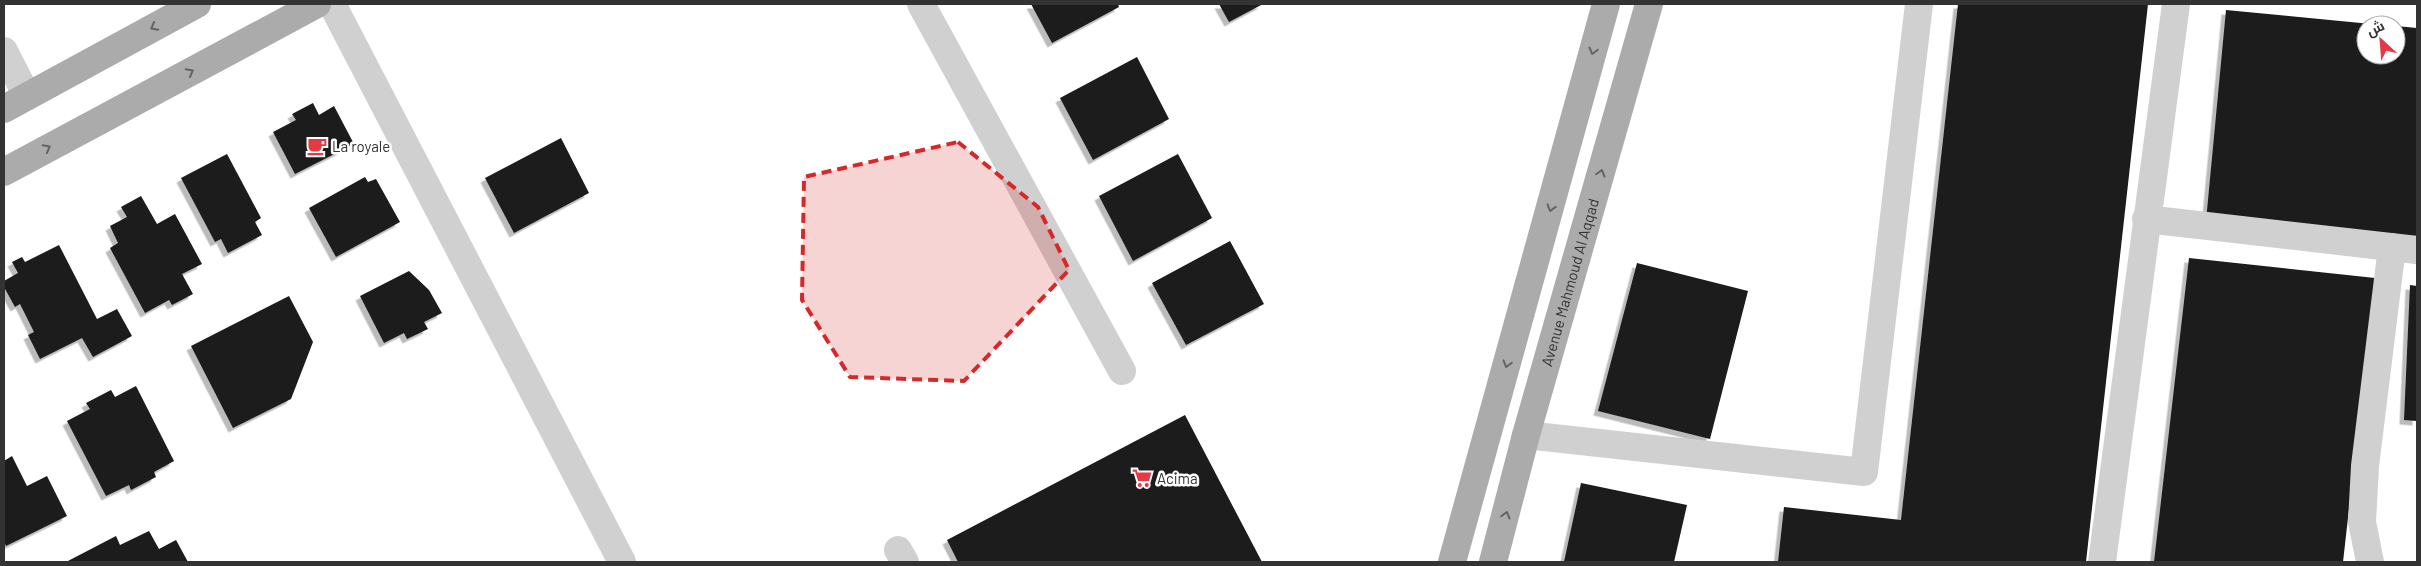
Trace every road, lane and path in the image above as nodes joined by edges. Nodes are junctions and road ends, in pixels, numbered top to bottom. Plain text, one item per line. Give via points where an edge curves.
1 (197, 4) edge
2 (317, 4) edge
3 (332, 4) edge
4 (921, 4) edge
5 (1606, 4) edge
6 (1649, 4) edge
7 (1919, 4) edge
8 (2176, 4) edge
9 (4, 51) edge
10 (15, 102) edge
11 (4, 172) edge
12 (2146, 219) junction
13 (2404, 248) edge
14 (1122, 371) dead end
15 (1526, 435) junction
16 (622, 562) edge
17 (1452, 562) edge
18 (1493, 562) edge
19 (2102, 562) edge
20 (2370, 562) edge

1 -> 10 main road
11 -> 2 main road
3 - 16 street
4 - 14 street
5 -> 17 main road
15 -> 6 main road, Avenue Mahmoud Al Aqqad
7 - 15 street via 1864,472
8 - 12 street
9 - 10 street
12 - 13 street
12 - 19 street
13 - 20 street via 2365,466 2362,522
18 -> 15 main road, Avenue Mahmoud Al Aqqad

